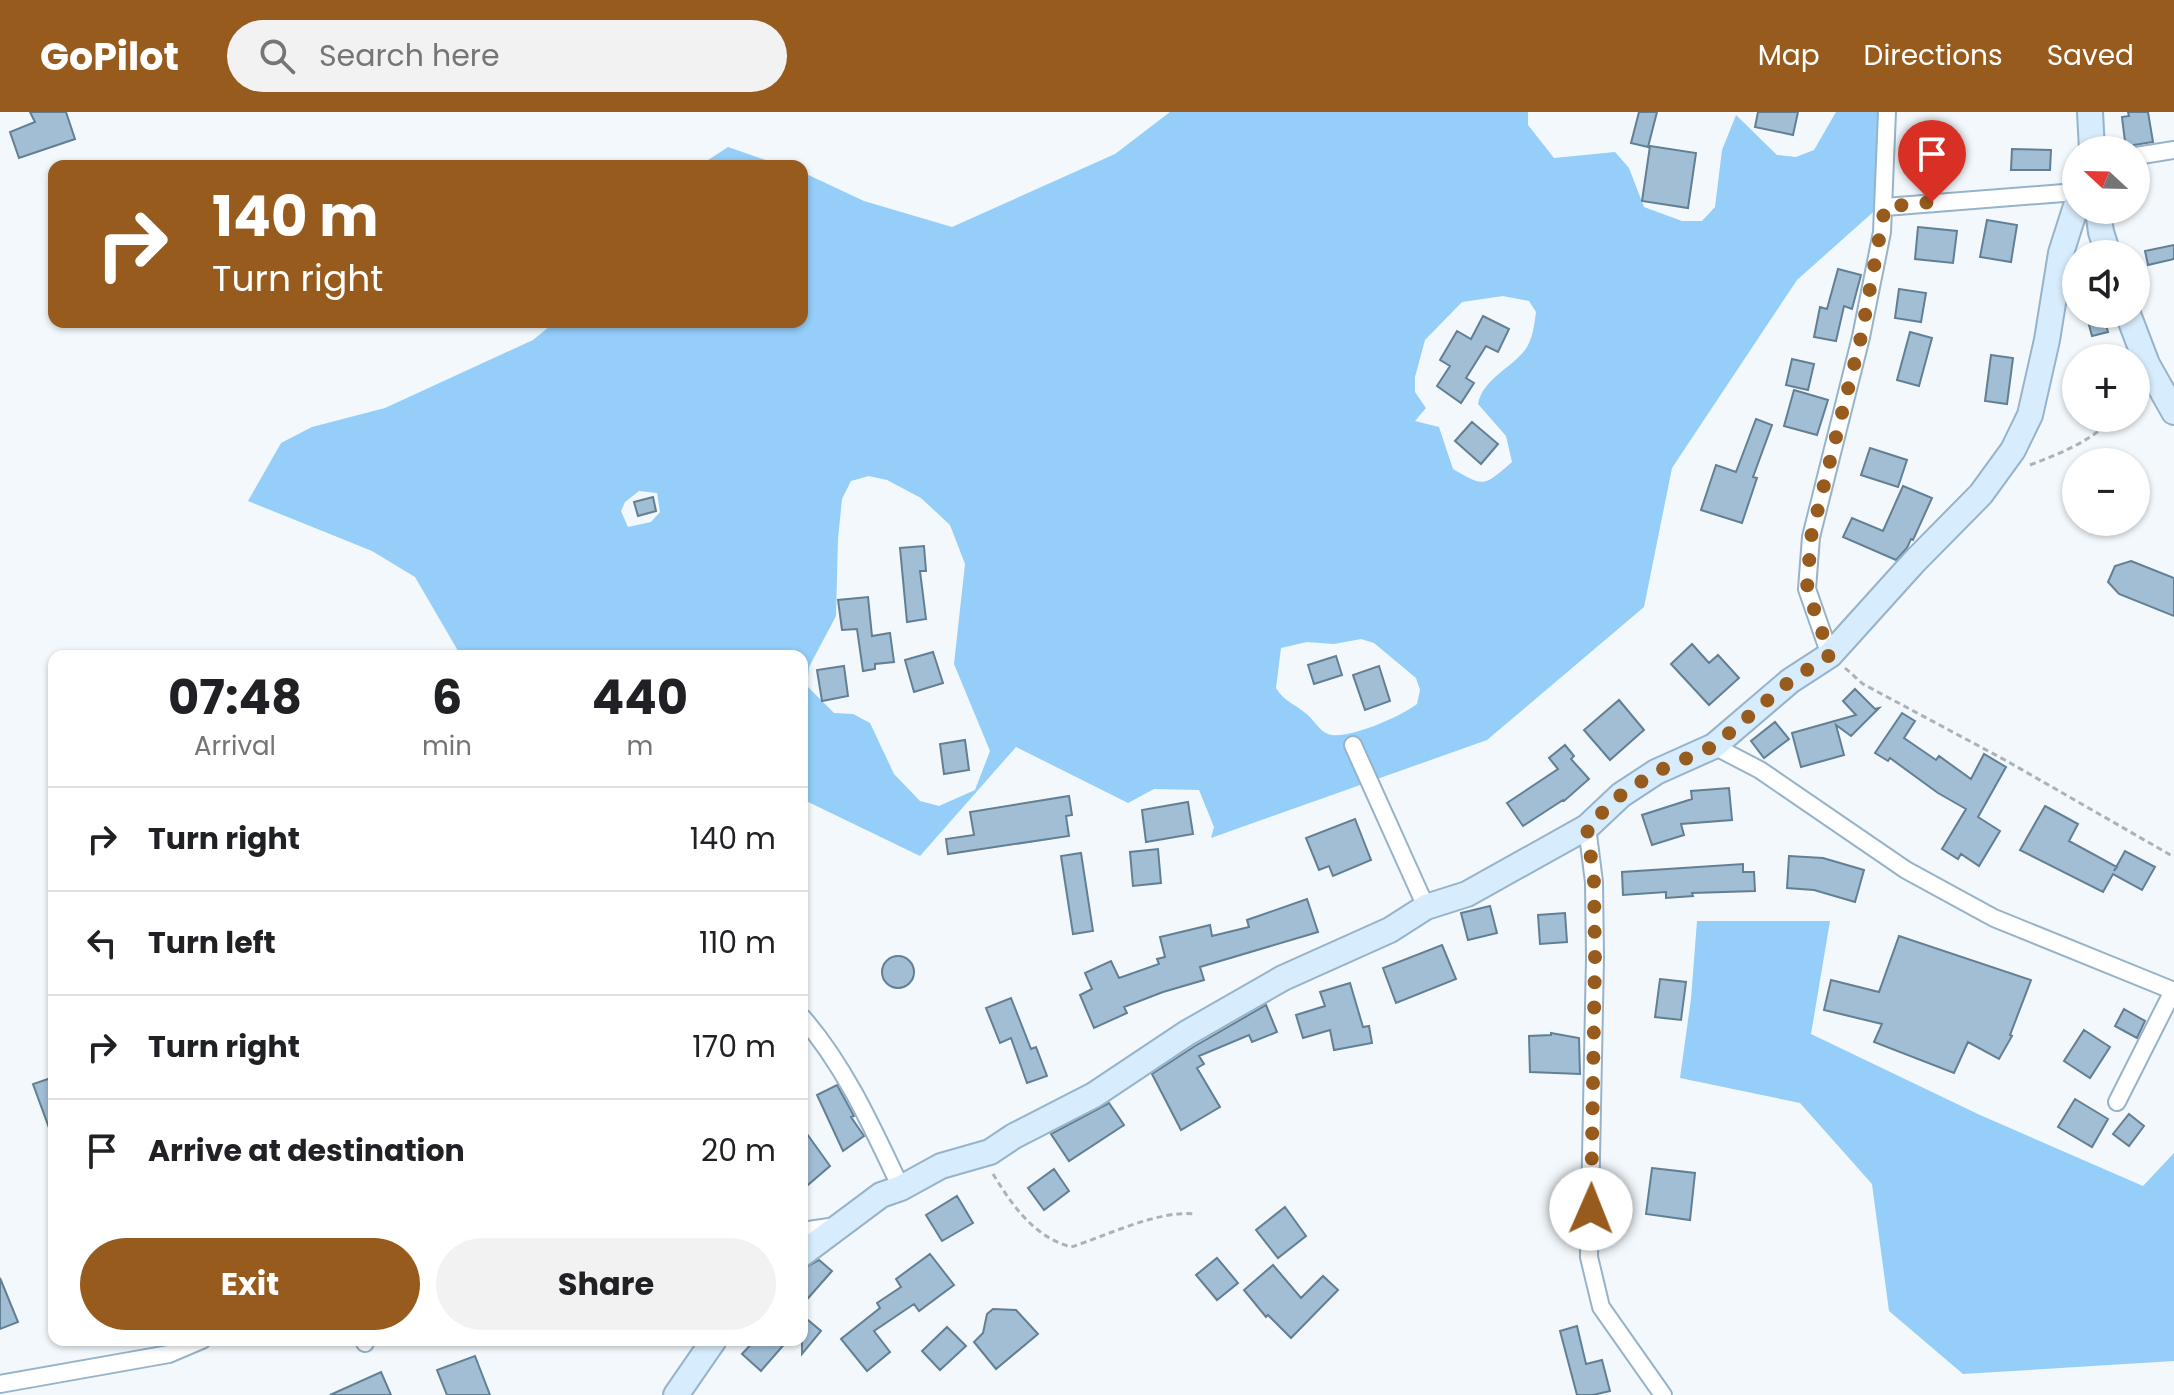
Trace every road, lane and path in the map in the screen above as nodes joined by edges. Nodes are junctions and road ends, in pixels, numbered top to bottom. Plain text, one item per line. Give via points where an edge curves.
1 (1887, 112) edge
2 (2090, 112) edge
3 (2091, 136) edge
4 (2174, 150) edge
5 (2150, 154) edge
6 (2062, 193) edge
7 (1885, 207) junction
8 (2070, 224) edge
9 (2133, 328) edge
10 (2174, 412) edge
11 (2098, 432) edge
12 (2030, 465) dead end
13 (1830, 655) junction
14 (1353, 745) dead end
15 (1714, 746) junction
16 (1587, 827) junction
17 (2174, 857) edge
18 (1426, 907) junction
19 (2173, 991) edge
20 (808, 1023) edge
21 (2117, 1102) dead end
22 (990, 1152) junction
23 (901, 1188) junction
24 (1194, 1214) dead end
25 (837, 1226) junction
26 (808, 1230) edge
27 (808, 1249) edge
28 (188, 1346) edge
29 (710, 1346) edge
30 (0, 1384) edge
31 (676, 1395) edge
32 (1663, 1395) edge

1 - 7 street
2 - 3 street
4 - 5 street
6 - 7 street
7 - 13 street via 1861,337 1811,537 1807,589
8 - 13 street via 2030,415 2013,450 1981,494
9 - 10 street
11 - 12 path
13 - 15 street via 1790,681
13 - 17 path via 1863,684
14 - 18 street
15 - 16 street via 1656,772
15 - 19 street via 1760,770 1906,870 1994,918
16 - 18 street via 1467,894
16 - 32 street via 1595,958 1589,1257 1601,1307
18 - 22 street via 1390,930 1283,978 1094,1095
19 - 21 street
20 - 23 street via 848,1083
22 - 23 street via 941,1166
22 - 24 path via 983,1157 1006,1195 1036,1230 1060,1244 1071,1247 1160,1217
23 - 25 street via 881,1195
25 - 26 street
25 - 27 street
28 - 30 street via 169,1354
29 - 31 street

